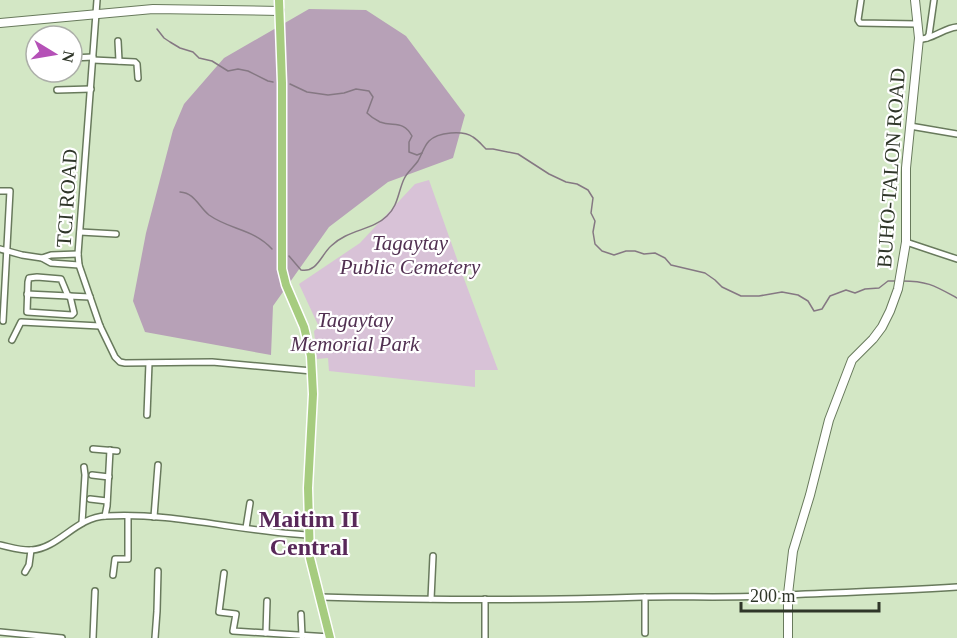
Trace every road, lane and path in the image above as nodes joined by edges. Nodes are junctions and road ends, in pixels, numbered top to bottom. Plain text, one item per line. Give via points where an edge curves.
1 (97, 0) edge
2 (279, 0) edge
3 (861, 0) edge
4 (915, 0) edge
5 (934, 0) edge
6 (280, 11) junction
7 (96, 14) junction
8 (0, 23) edge
9 (917, 24) junction
10 (957, 27) edge
11 (923, 39) junction
12 (118, 41) dead end
13 (84, 59) edge
14 (93, 59) junction
15 (119, 62) junction
16 (138, 78) dead end
17 (91, 89) junction
18 (57, 90) dead end
19 (910, 126) junction
20 (957, 134) edge
21 (0, 191) edge
22 (0, 219) edge
23 (9, 220) junction
24 (80, 232) junction
25 (116, 234) dead end
26 (906, 242) junction
27 (0, 249) edge
28 (7, 251) junction
29 (78, 254) junction
30 (42, 258) junction
31 (957, 259) edge
32 (79, 265) junction
33 (3, 279) edge
34 (27, 294) junction
35 (69, 296) junction
36 (90, 297) junction
37 (2, 308) edge
38 (3, 321) dead end
39 (100, 326) junction
40 (12, 340) dead end
41 (149, 363) junction
42 (312, 371) junction
43 (147, 415) dead end
44 (93, 449) dead end
45 (110, 450) junction
46 (117, 451) dead end
47 (158, 465) dead end
48 (84, 467) dead end
49 (92, 475) dead end
50 (109, 477) junction
51 (90, 500) dead end
52 (107, 501) junction
53 (250, 503) dead end
54 (105, 516) junction
55 (128, 516) junction
56 (154, 517) junction
57 (82, 523) junction
58 (246, 528) junction
59 (309, 535) junction
60 (0, 545) edge
61 (31, 550) junction
62 (433, 556) dead end
63 (158, 571) dead end
64 (25, 572) dead end
65 (224, 573) dead end
66 (113, 575) dead end
67 (957, 587) edge
68 (95, 591) dead end
69 (788, 594) junction
70 (320, 597) junction
71 (645, 597) junction
72 (431, 599) junction
73 (484, 599) junction
74 (267, 602) dead end
75 (302, 614) dead end
76 (0, 632) edge
77 (266, 633) junction
78 (645, 633) dead end
79 (238, 635) edge
80 (302, 636) junction
81 (330, 637) edge
82 (62, 638) edge
83 (93, 638) edge
84 (155, 638) edge
85 (485, 638) edge
86 (788, 638) edge

1 - 7 street, TCI ROAD
2 - 6 main road
3 - 9 street via 860,23
4 - 9 street, BUHO-TALON ROAD
5 - 11 street via 929,35
6 - 7 street via 153,9
6 - 42 main road via 282,269 304,327
7 - 8 street
7 - 14 street, TCI ROAD
9 - 11 street, BUHO-TALON ROAD
10 - 11 street
11 - 19 street, BUHO-TALON ROAD
12 - 15 street
13 - 14 street
14 - 15 street
14 - 17 street, TCI ROAD
15 - 16 street via 135,62
17 - 18 street
17 - 24 street, TCI ROAD
19 - 20 street
19 - 26 street, BUHO-TALON ROAD
21 - 23 street via 10,191
22 - 23 street
23 - 28 street
24 - 25 street
24 - 29 street, TCI ROAD
26 - 31 street
26 - 69 street, BUHO-TALON ROAD via 890,311 873,339 852,360 829,420 793,552
27 - 28 street
28 - 30 street
28 - 33 street
29 - 30 street
29 - 32 street, TCI ROAD
30 - 32 street via 51,263
32 - 36 street, TCI ROAD
33 - 37 street
34 - 35 street
34 - 35 street via 29,278 37,277 62,280
34 - 35 street via 27,312 72,315
35 - 36 street
36 - 39 street, TCI ROAD
37 - 38 street
39 - 40 street via 21,322
39 - 41 street, TCI ROAD via 120,362
41 - 42 street, TCI ROAD via 212,362
41 - 43 street
42 - 59 main road
44 - 45 street
45 - 46 street
45 - 50 street
47 - 56 street
48 - 57 street
49 - 50 street
50 - 52 street
51 - 52 street
52 - 54 street
53 - 58 street
54 - 55 street
54 - 57 street
55 - 56 street
55 - 66 street via 128,559 115,559
56 - 58 street
57 - 61 street via 47,545
58 - 59 street
59 - 70 main road via 310,558
60 - 61 street
61 - 64 street
62 - 72 street
63 - 84 street
65 - 79 street via 219,612 236,614 233,631
67 - 69 street
68 - 83 street
69 - 71 street
69 - 86 street, BUHO-TALON ROAD
70 - 72 street
70 - 81 main road
71 - 73 street
71 - 78 street
72 - 73 street
73 - 85 street
74 - 77 street
75 - 80 street
76 - 82 street
77 - 79 street
77 - 80 street
80 - 81 street

